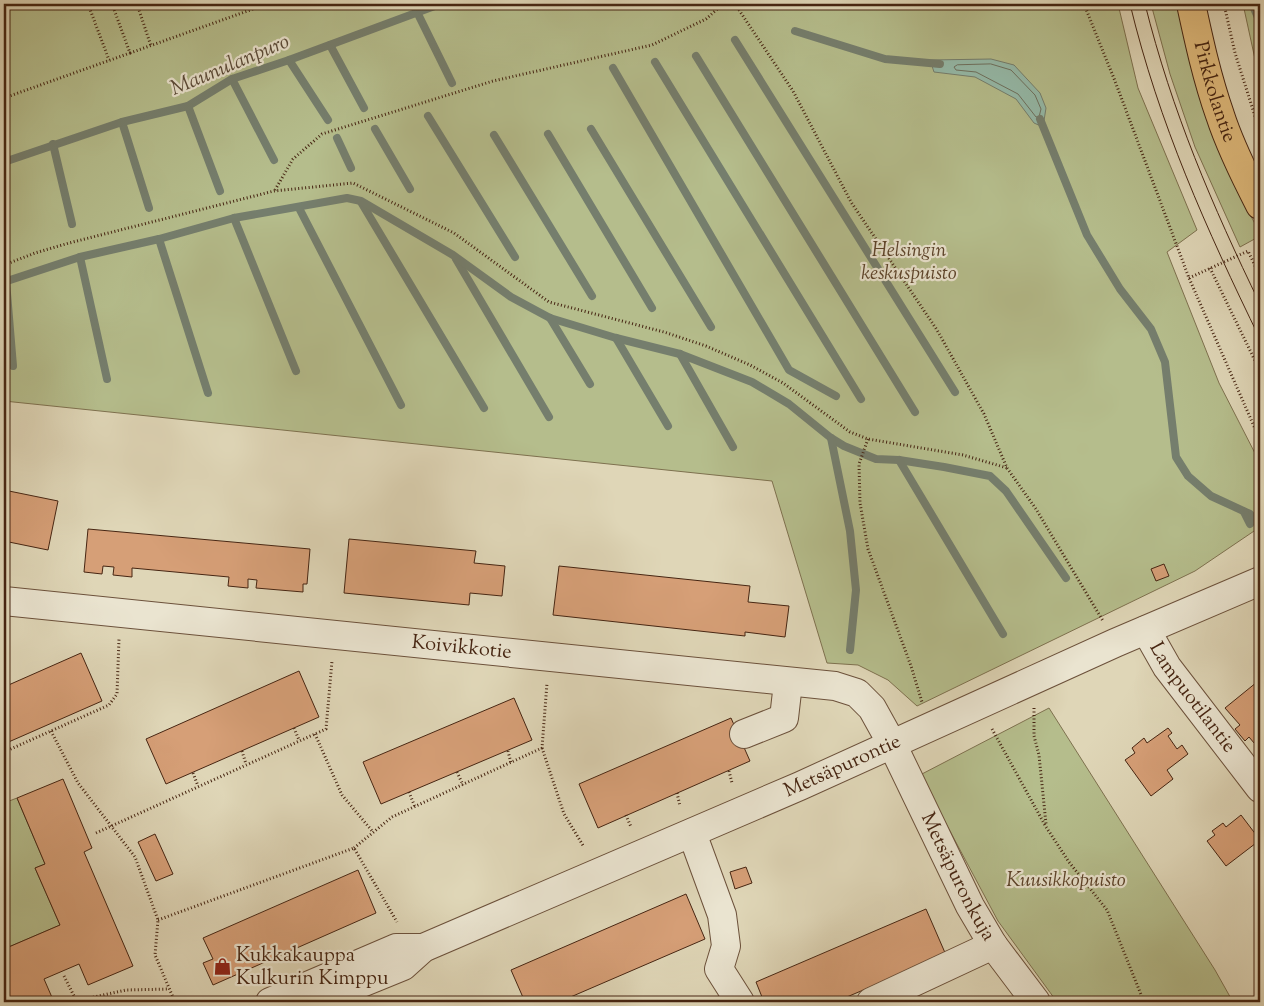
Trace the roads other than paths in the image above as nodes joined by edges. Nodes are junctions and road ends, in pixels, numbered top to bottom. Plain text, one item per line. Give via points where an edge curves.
1 (1191, 4) edge
2 (1260, 205) edge
3 (1260, 581) edge
4 (4, 600) edge
5 (1146, 630) junction
6 (788, 683) junction
7 (744, 734) dead end
8 (892, 744) junction
9 (1260, 788) edge
10 (692, 833) junction
11 (993, 945) junction
12 (423, 948) junction
13 (270, 1002) edge
14 (315, 1002) edge
15 (740, 1002) edge
16 (871, 1002) edge
17 (1036, 1002) edge

1 - 2 main road, Pirkkolantie via 1220,116
3 - 5 street, Metsäpurontie
4 - 6 street, Koivikkotie
5 - 8 street, Metsäpurontie
5 - 9 street, Lampuotilantie via 1166,667
6 - 7 street via 784,718
6 - 8 street, Koivikkotie via 835,686 857,693 872,708
8 - 10 street, Metsäpurontie
8 - 11 street, Metsäpuronkuja via 970,906
10 - 12 street, Metsäpurontie
10 - 15 street via 722,915 726,946 719,969
11 - 16 street
11 - 17 street, Metsäpuronkuja
12 - 13 street, Metsäpurontie via 396,948
12 - 14 street, Metsäpurontie via 404,966

